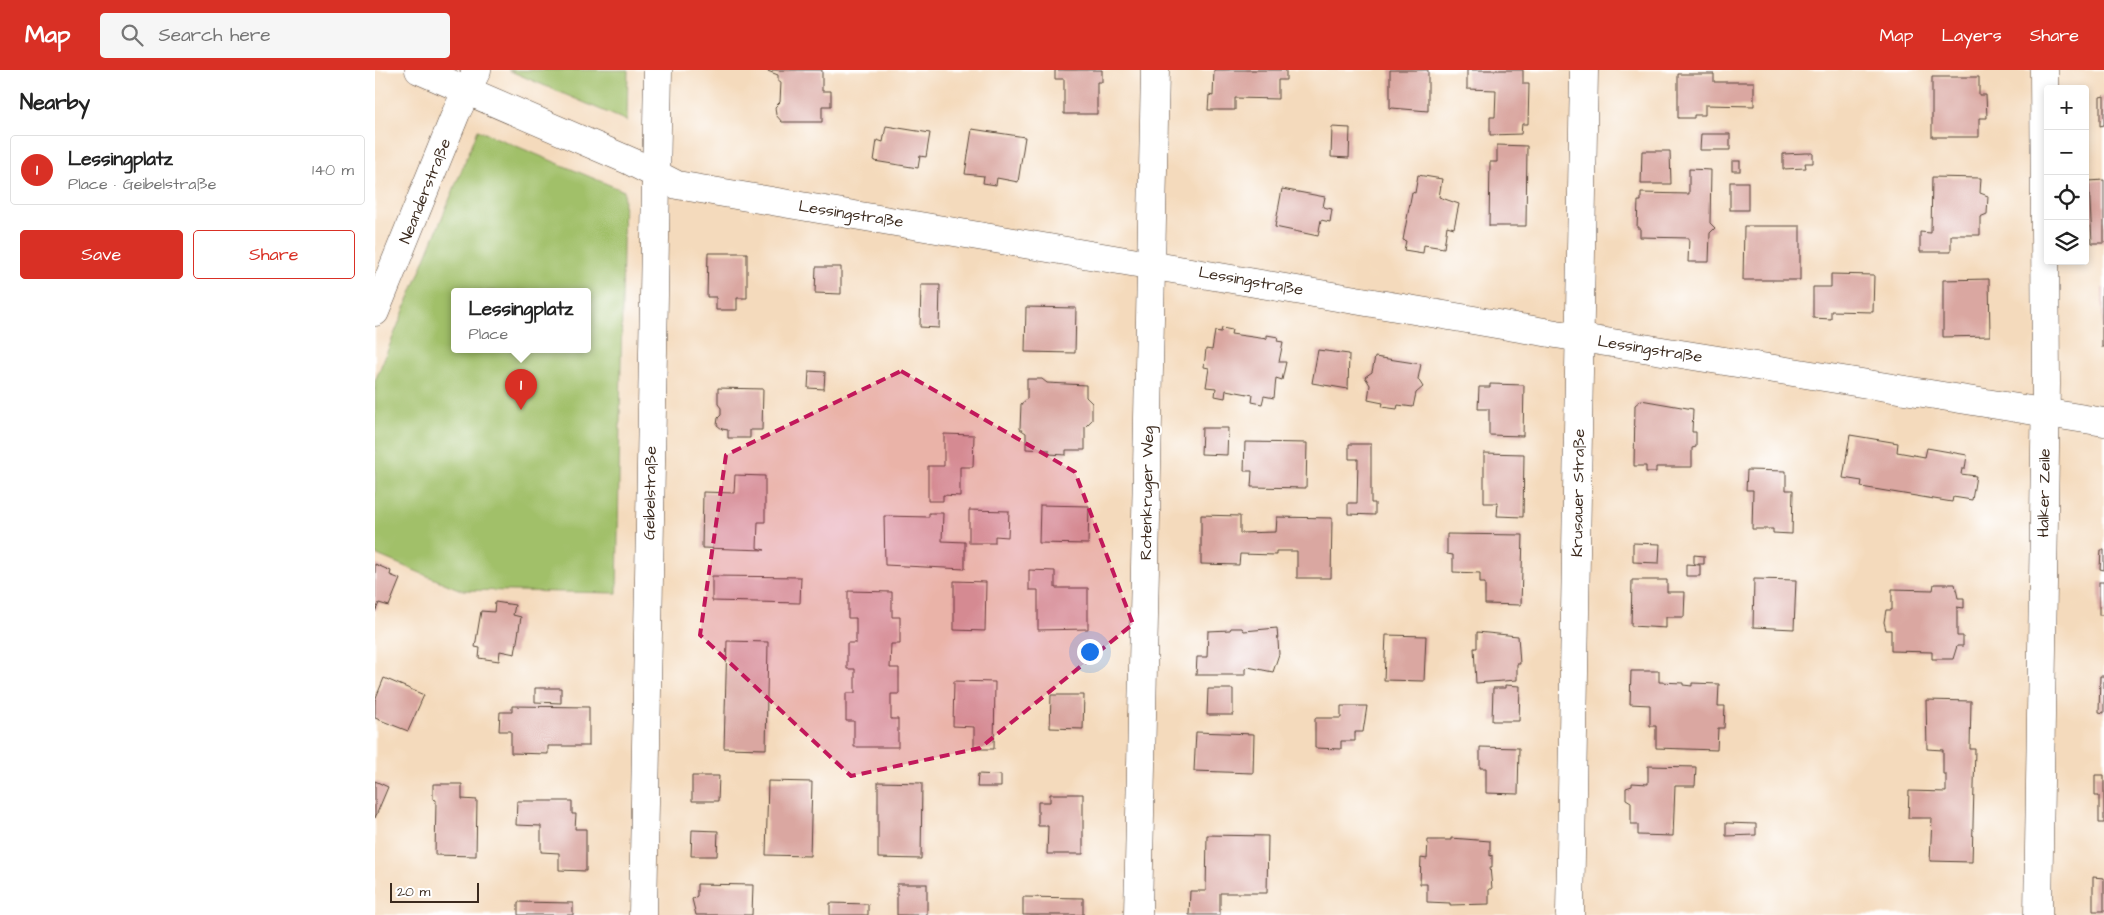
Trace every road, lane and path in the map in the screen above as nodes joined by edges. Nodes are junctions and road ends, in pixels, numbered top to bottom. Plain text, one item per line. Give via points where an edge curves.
1 (419, 70) edge
2 (658, 70) edge
3 (1155, 70) edge
4 (1584, 70) edge
5 (2044, 70) edge
6 (472, 80) edge
7 (656, 174) junction
8 (1152, 264) junction
9 (375, 312) edge
10 (1581, 338) junction
11 (2045, 412) junction
12 (2104, 422) edge
13 (643, 915) edge
14 (1138, 915) edge
15 (1570, 915) edge
16 (2038, 915) edge

1 - 6 street, Lessingstraße
2 - 7 street, Geibelstraße
3 - 8 street, Rotenkruger Weg
4 - 10 street, Krusauer Straße
5 - 11 street, Halker Zeile
6 - 7 street, Lessingstraße
6 - 9 street, Neanderstraße
7 - 8 street, Lessingstraße via 677,185
7 - 13 street, Geibelstraße
8 - 10 street, Lessingstraße
8 - 14 street, Rotenkruger Weg
10 - 11 street, Lessingstraße
10 - 15 street, Krusauer Straße
11 - 12 street, Lessingstraße
11 - 16 street, Halker Zeile

